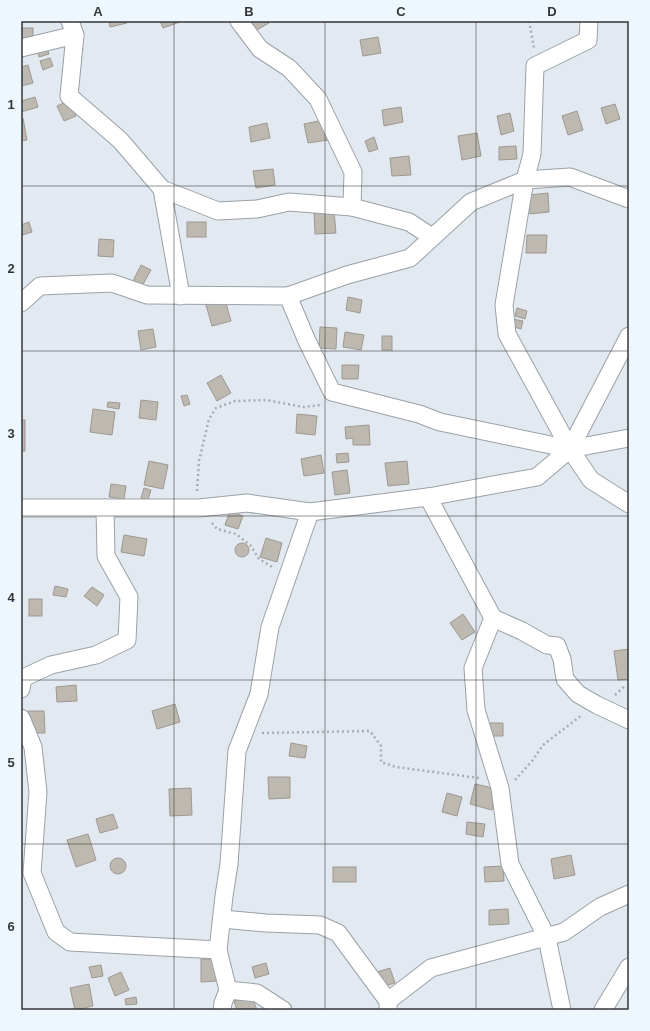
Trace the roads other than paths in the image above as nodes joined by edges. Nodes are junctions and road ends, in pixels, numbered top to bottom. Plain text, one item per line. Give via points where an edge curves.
1 (239, 21) edge
2 (589, 21) edge
3 (72, 28) edge
4 (21, 48) edge
5 (525, 180) junction
6 (162, 189) junction
7 (629, 198) edge
8 (352, 207) junction
9 (432, 236) junction
10 (182, 296) junction
11 (288, 296) junction
12 (21, 303) edge
13 (629, 336) edge
14 (629, 438) edge
15 (570, 449) junction
16 (428, 497) junction
17 (629, 504) edge
18 (21, 508) edge
19 (105, 508) junction
20 (310, 512) junction
21 (493, 618) junction
22 (21, 689) edge
23 (21, 718) edge
24 (629, 720) edge
25 (629, 894) edge
26 (222, 918) junction
27 (547, 938) junction
28 (218, 950) junction
29 (629, 967) edge
30 (228, 990) junction
31 (388, 1005) edge
32 (222, 1010) edge
33 (283, 1010) edge
34 (562, 1010) edge
35 (603, 1010) edge

1 - 8 street via 260,49 290,68 318,99 353,172
2 - 5 street via 588,40 535,66 532,154
3 - 4 street
3 - 6 street via 69,96 120,140
5 - 7 street via 570,177
5 - 9 street via 471,202
5 - 15 street via 504,305 507,334
6 - 8 street via 218,211 257,209 289,202
6 - 10 street
8 - 9 street via 409,222
9 - 11 street via 410,258 347,275
10 - 11 street
10 - 12 street via 147,295 112,283 40,286
11 - 15 street via 332,392 419,414 440,422
13 - 15 street
14 - 15 street
15 - 16 street via 537,477
15 - 17 street via 591,480
16 - 20 street
16 - 21 street
18 - 19 street
19 - 20 street via 199,508 247,504
19 - 22 street via 106,556 129,597 127,640 96,655 51,665 23,678
20 - 26 street via 270,627 259,694 237,751 229,864
21 - 24 street via 546,645 557,646 565,679 578,694 597,706
21 - 27 street via 473,668 476,710 498,783 510,864
23 - 28 street via 33,747 38,792 32,873 56,932 70,942
25 - 27 street via 600,907 564,932
26 - 28 street
26 - 31 street via 320,925 338,933
27 - 31 street via 431,968
27 - 34 street
28 - 30 street
29 - 35 street
30 - 32 street
30 - 33 street via 257,993

